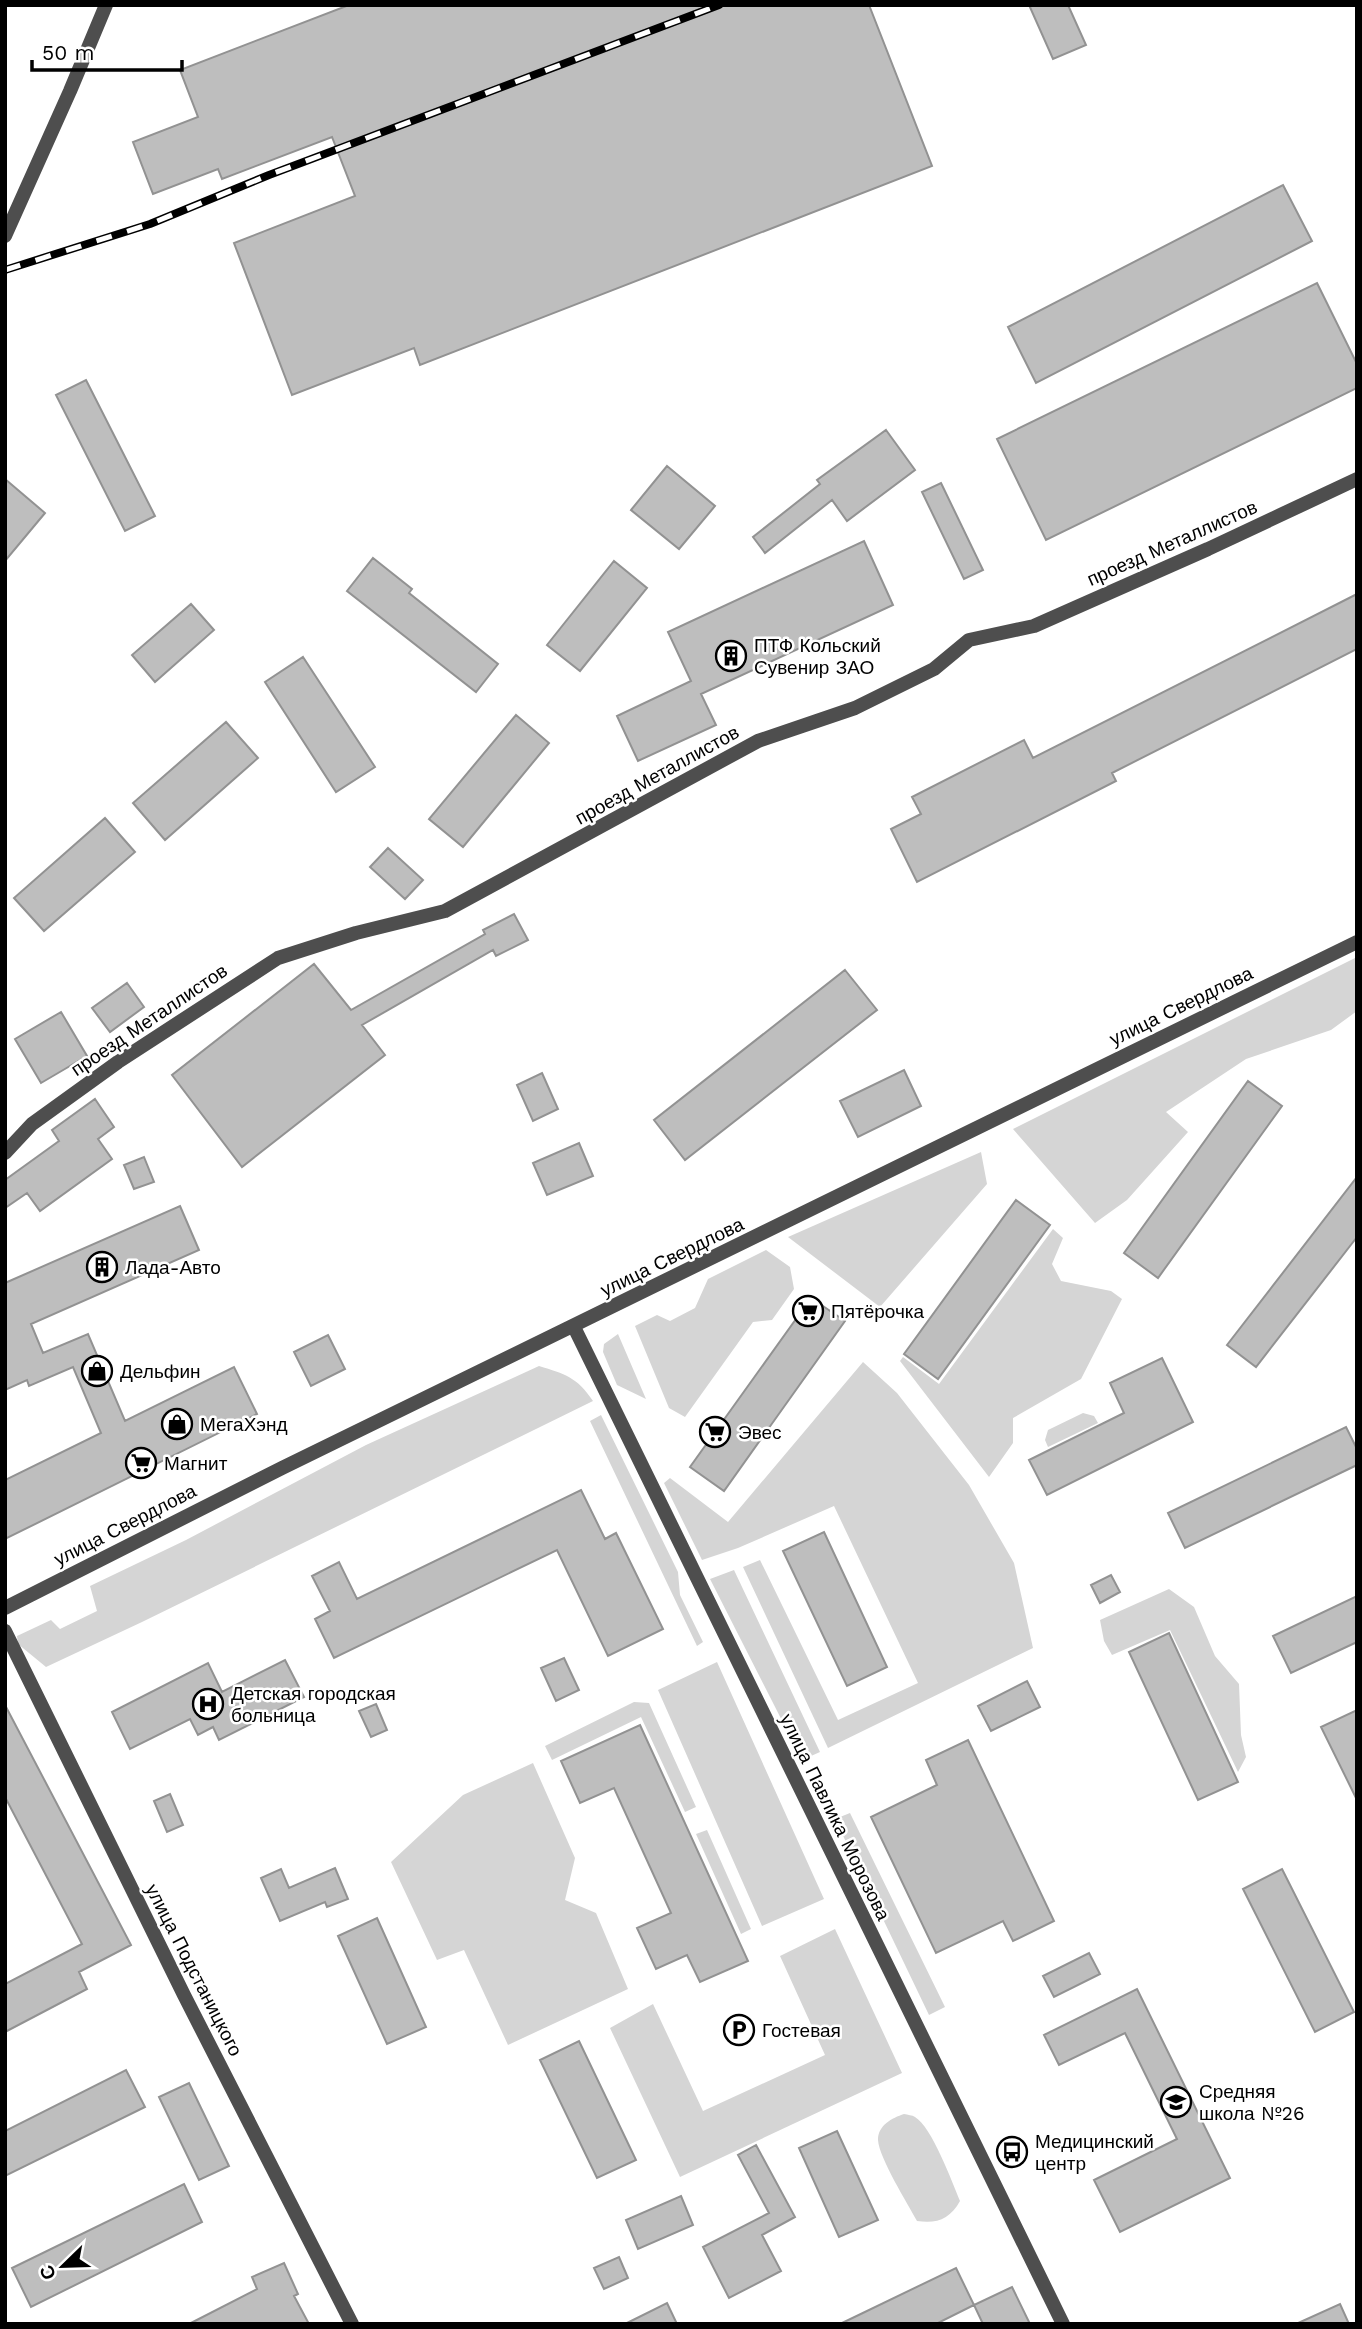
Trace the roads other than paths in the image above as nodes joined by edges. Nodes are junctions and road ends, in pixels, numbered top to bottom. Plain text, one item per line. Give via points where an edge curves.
1 (106, 5) edge
2 (5, 236) edge
3 (1357, 478) edge
4 (1357, 942) edge
5 (5, 1153) edge
6 (574, 1327) junction
7 (5, 1608) edge
8 (5, 1631) edge
9 (352, 2324) edge
10 (1063, 2324) edge

1 - 2 street
3 - 5 street, проезд Металлистов via 1034,626 969,640 923,675 855,708 758,741 445,911 278,958 118,1062 32,1124
4 - 6 street, улица Свердлова
6 - 7 street, улица Свердлова
6 - 10 street, улица Павлика Морозова
8 - 9 street, улица Подстаницкого

